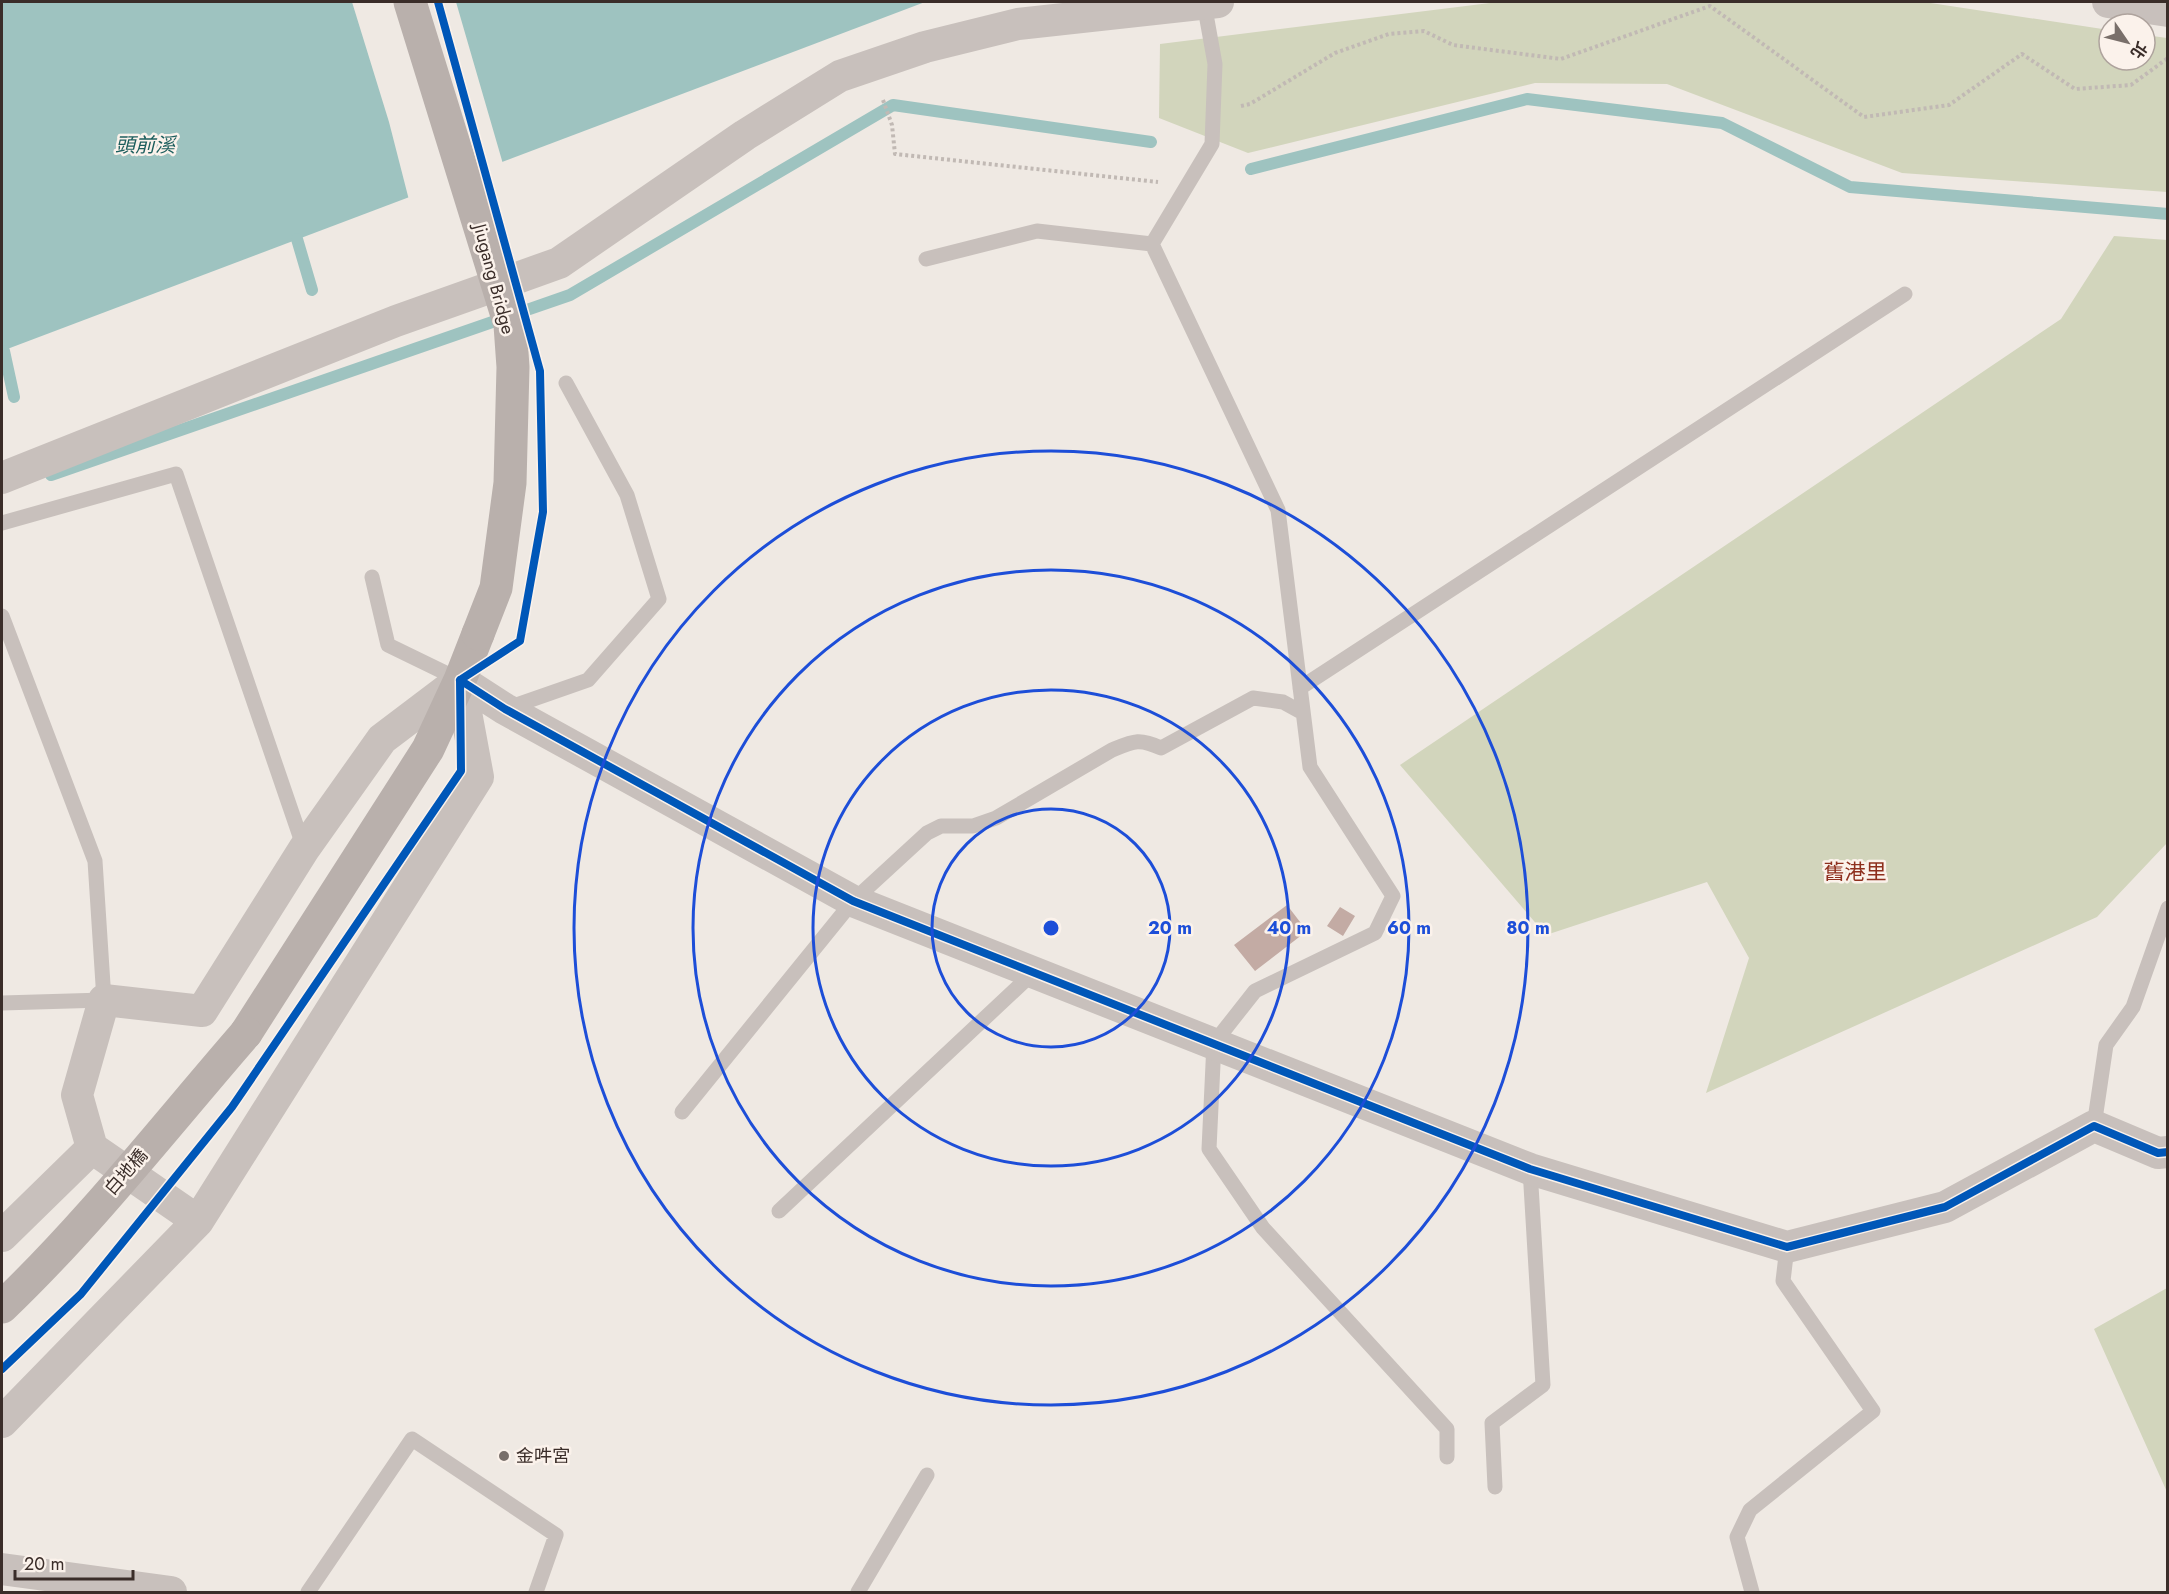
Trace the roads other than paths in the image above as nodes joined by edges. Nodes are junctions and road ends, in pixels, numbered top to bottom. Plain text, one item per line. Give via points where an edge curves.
1 (410, 2) edge
2 (1211, 2) edge
3 (2108, 2) edge
4 (2168, 11) edge
5 (1152, 244) junction
6 (926, 259) dead end
7 (1905, 294) dead end
8 (566, 383) dead end
9 (2, 478) edge
10 (2, 523) edge
11 (372, 577) dead end
12 (2, 616) edge
13 (460, 680) junction
14 (1300, 688) junction
15 (505, 709) junction
16 (1304, 713) junction
17 (304, 849) junction
18 (853, 901) junction
19 (2168, 908) edge
20 (1034, 972) junction
21 (104, 1000) junction
22 (2, 1002) edge
23 (1214, 1043) junction
24 (682, 1112) dead end
25 (2094, 1125) junction
26 (92, 1148) junction
27 (2168, 1152) edge
28 (1530, 1169) junction
29 (779, 1211) dead end
30 (198, 1221) junction
31 (2, 1236) edge
32 (1787, 1247) junction
33 (2, 1307) edge
34 (2, 1422) edge
35 (1447, 1457) dead end
36 (927, 1474) dead end
37 (1495, 1487) dead end
38 (2, 1569) edge
39 (171, 1593) edge
40 (308, 1593) edge
41 (537, 1593) edge
42 (858, 1593) edge
43 (1752, 1593) edge

1 - 13 main road, Jiugang Bridge, bridge via 510,325 510,483 496,588
2 - 5 lane via 1215,64 1212,144
2 - 9 street via 1018,24 925,47 840,76 745,135 559,263 396,321
3 - 4 street
5 - 6 lane via 1037,231
5 - 14 lane via 1278,510
7 - 14 lane
8 - 15 lane via 627,495 659,599 588,680
10 - 17 lane via 176,474
11 - 13 lane via 388,645
12 - 21 lane via 95,861
13 - 15 street
13 - 17 street via 382,739
13 - 30 street via 478,777
13 - 33 main road, 白地橋, bridge via 428,749 246,1032 112,1189
14 - 16 lane
15 - 18 street
16 - 18 lane via 1283,702 1253,698 1161,748 1144,740 1112,750 996,818 973,826 941,826 927,833
16 - 23 lane via 1310,767 1393,896 1375,933 1255,991
17 - 21 street via 202,1011
18 - 20 street
18 - 24 lane
19 - 25 lane via 2133,1006 2106,1045
20 - 23 street
20 - 29 lane
21 - 22 lane
21 - 26 street via 77,1095
23 - 28 street
23 - 35 lane via 1209,1149 1263,1228 1446,1429
25 - 27 street via 2158,1153
25 - 32 street via 1945,1207
26 - 30 street
26 - 31 street
28 - 32 street
28 - 37 lane via 1543,1385 1491,1422
30 - 34 street
32 - 43 lane via 1783,1281 1873,1411 1750,1510 1737,1538
36 - 42 lane
38 - 39 street
40 - 41 lane via 412,1439 556,1535

